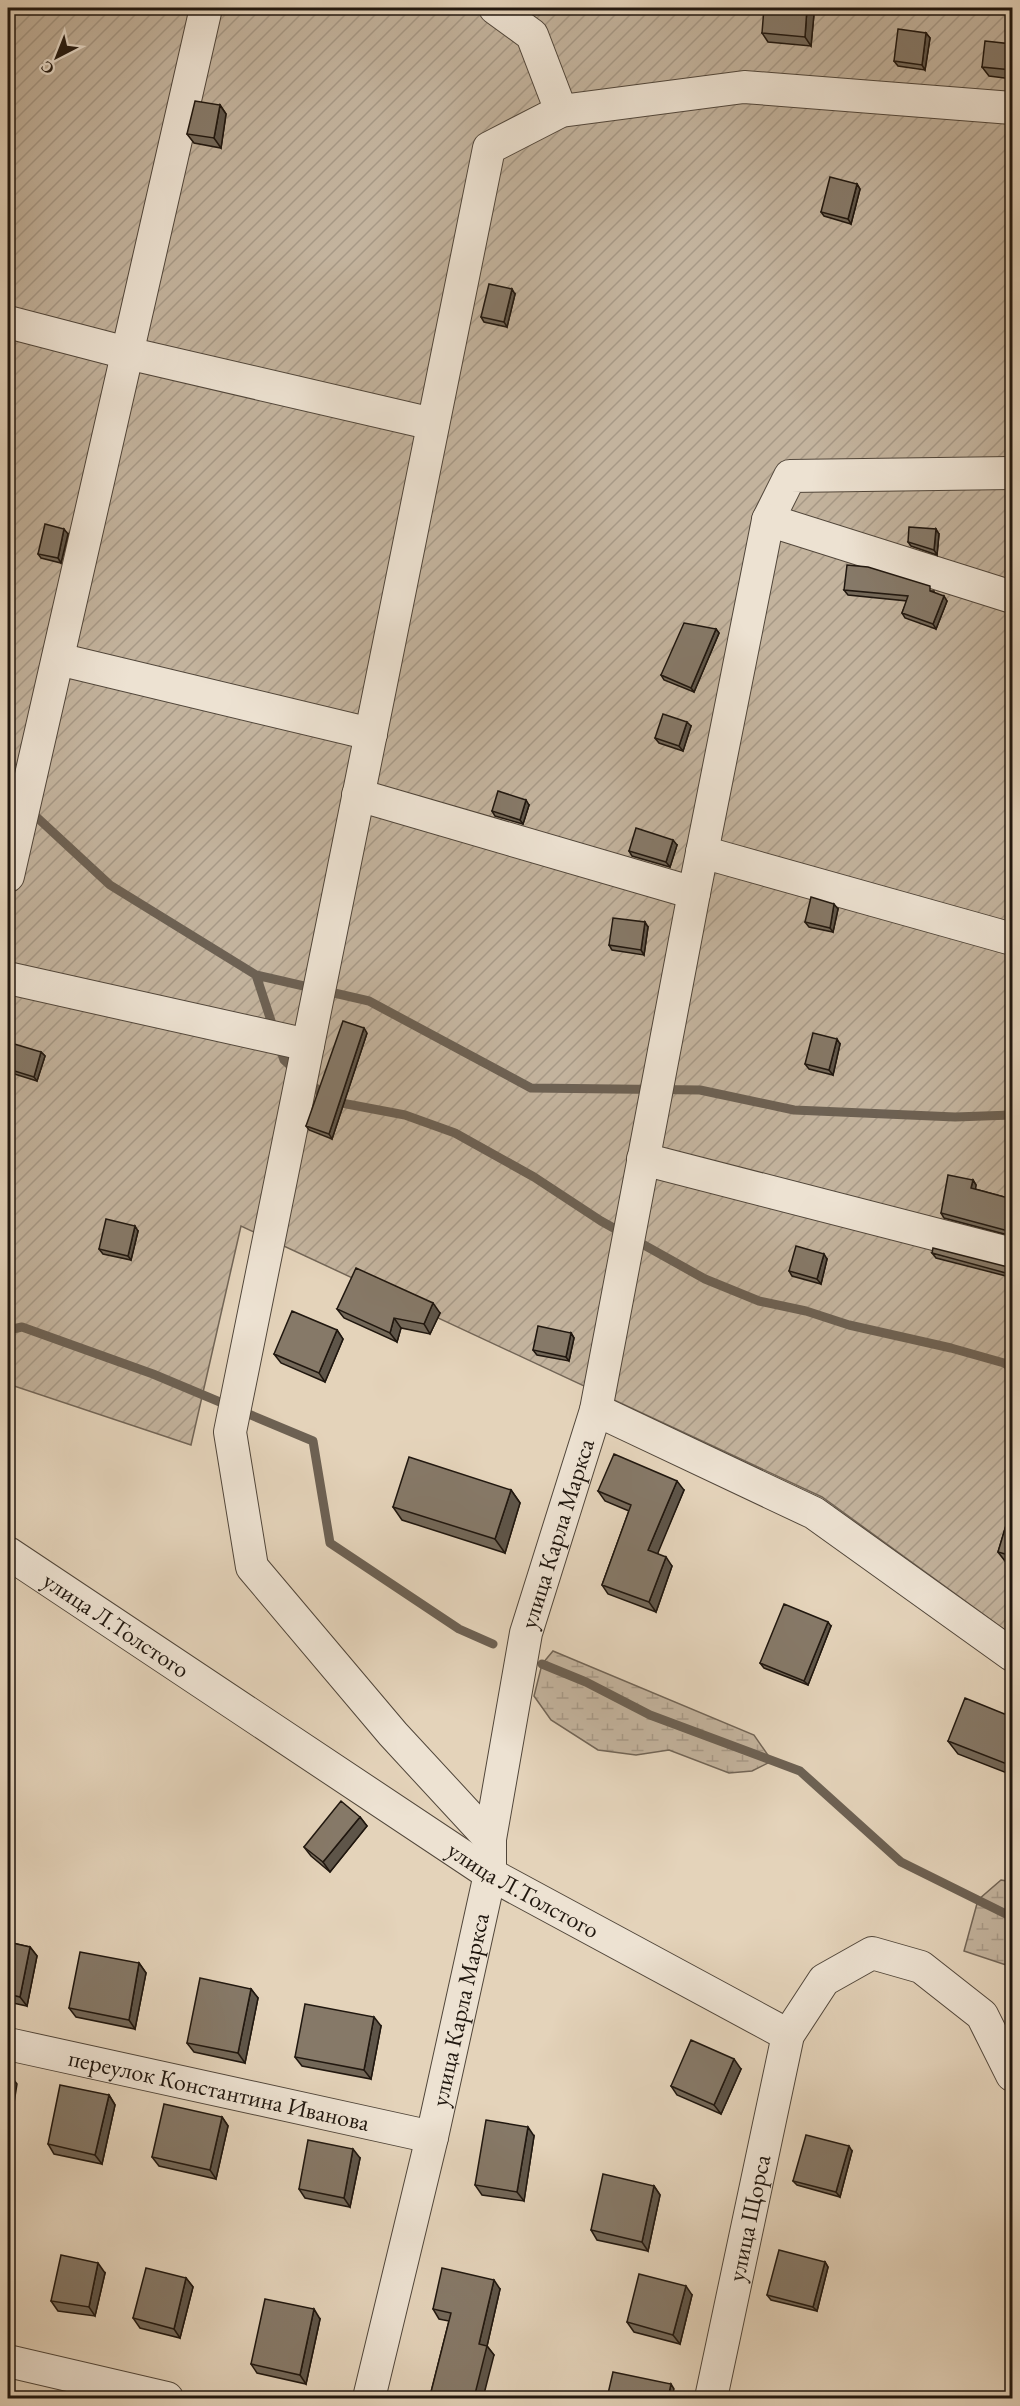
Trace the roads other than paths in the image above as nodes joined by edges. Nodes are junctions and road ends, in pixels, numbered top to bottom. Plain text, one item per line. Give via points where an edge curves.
1 (206, 8) edge
2 (495, 8) edge
3 (1012, 108) edge
4 (561, 111) junction
5 (8, 322) edge
6 (127, 353) junction
7 (433, 424) junction
8 (1012, 473) edge
9 (768, 520) junction
10 (1012, 597) edge
11 (58, 659) junction
12 (370, 734) junction
13 (358, 795) junction
14 (702, 852) junction
15 (8, 876) edge
16 (694, 893) junction
17 (1012, 939) edge
18 (8, 978) edge
19 (308, 1045) junction
20 (643, 1159) junction
21 (1012, 1254) edge
22 (596, 1410) junction
23 (8, 1553) edge
24 (1012, 1655) edge
25 (490, 1839) junction
26 (490, 1874) junction
27 (788, 2035) junction
28 (8, 2044) edge
29 (1012, 2075) edge
30 (432, 2137) junction
31 (8, 2361) edge
32 (167, 2398) edge
33 (369, 2398) edge
34 (711, 2398) edge

1 - 6 street
2 - 4 street via 532,35
3 - 4 street via 744,87
4 - 7 street via 489,148
5 - 6 street
6 - 7 street
6 - 11 street
7 - 12 street
8 - 9 street, улица Карла Маркса via 790,476
9 - 10 street
9 - 14 street, улица Карла Маркса
11 - 12 street
11 - 15 street
12 - 13 street
13 - 16 street
13 - 19 street
14 - 16 street, улица Карла Маркса
14 - 17 street
16 - 20 street, улица Карла Маркса
18 - 19 street
19 - 25 street via 230,1431 252,1567 393,1734
20 - 21 street
20 - 22 street, улица Карла Маркса
22 - 24 street via 814,1513
22 - 25 street, улица Карла Маркса via 526,1633
23 - 26 street, улица Л.Толстого
25 - 26 street, улица Карла Маркса
26 - 27 street, улица Л.Толстого
26 - 30 street, улица Карла Маркса
27 - 29 street via 824,1980 872,1953 921,1967 982,2015
27 - 34 street, улица Щорса
28 - 30 street, переулок Константина Иванова
30 - 33 street, улица Карла Маркса
31 - 32 street

